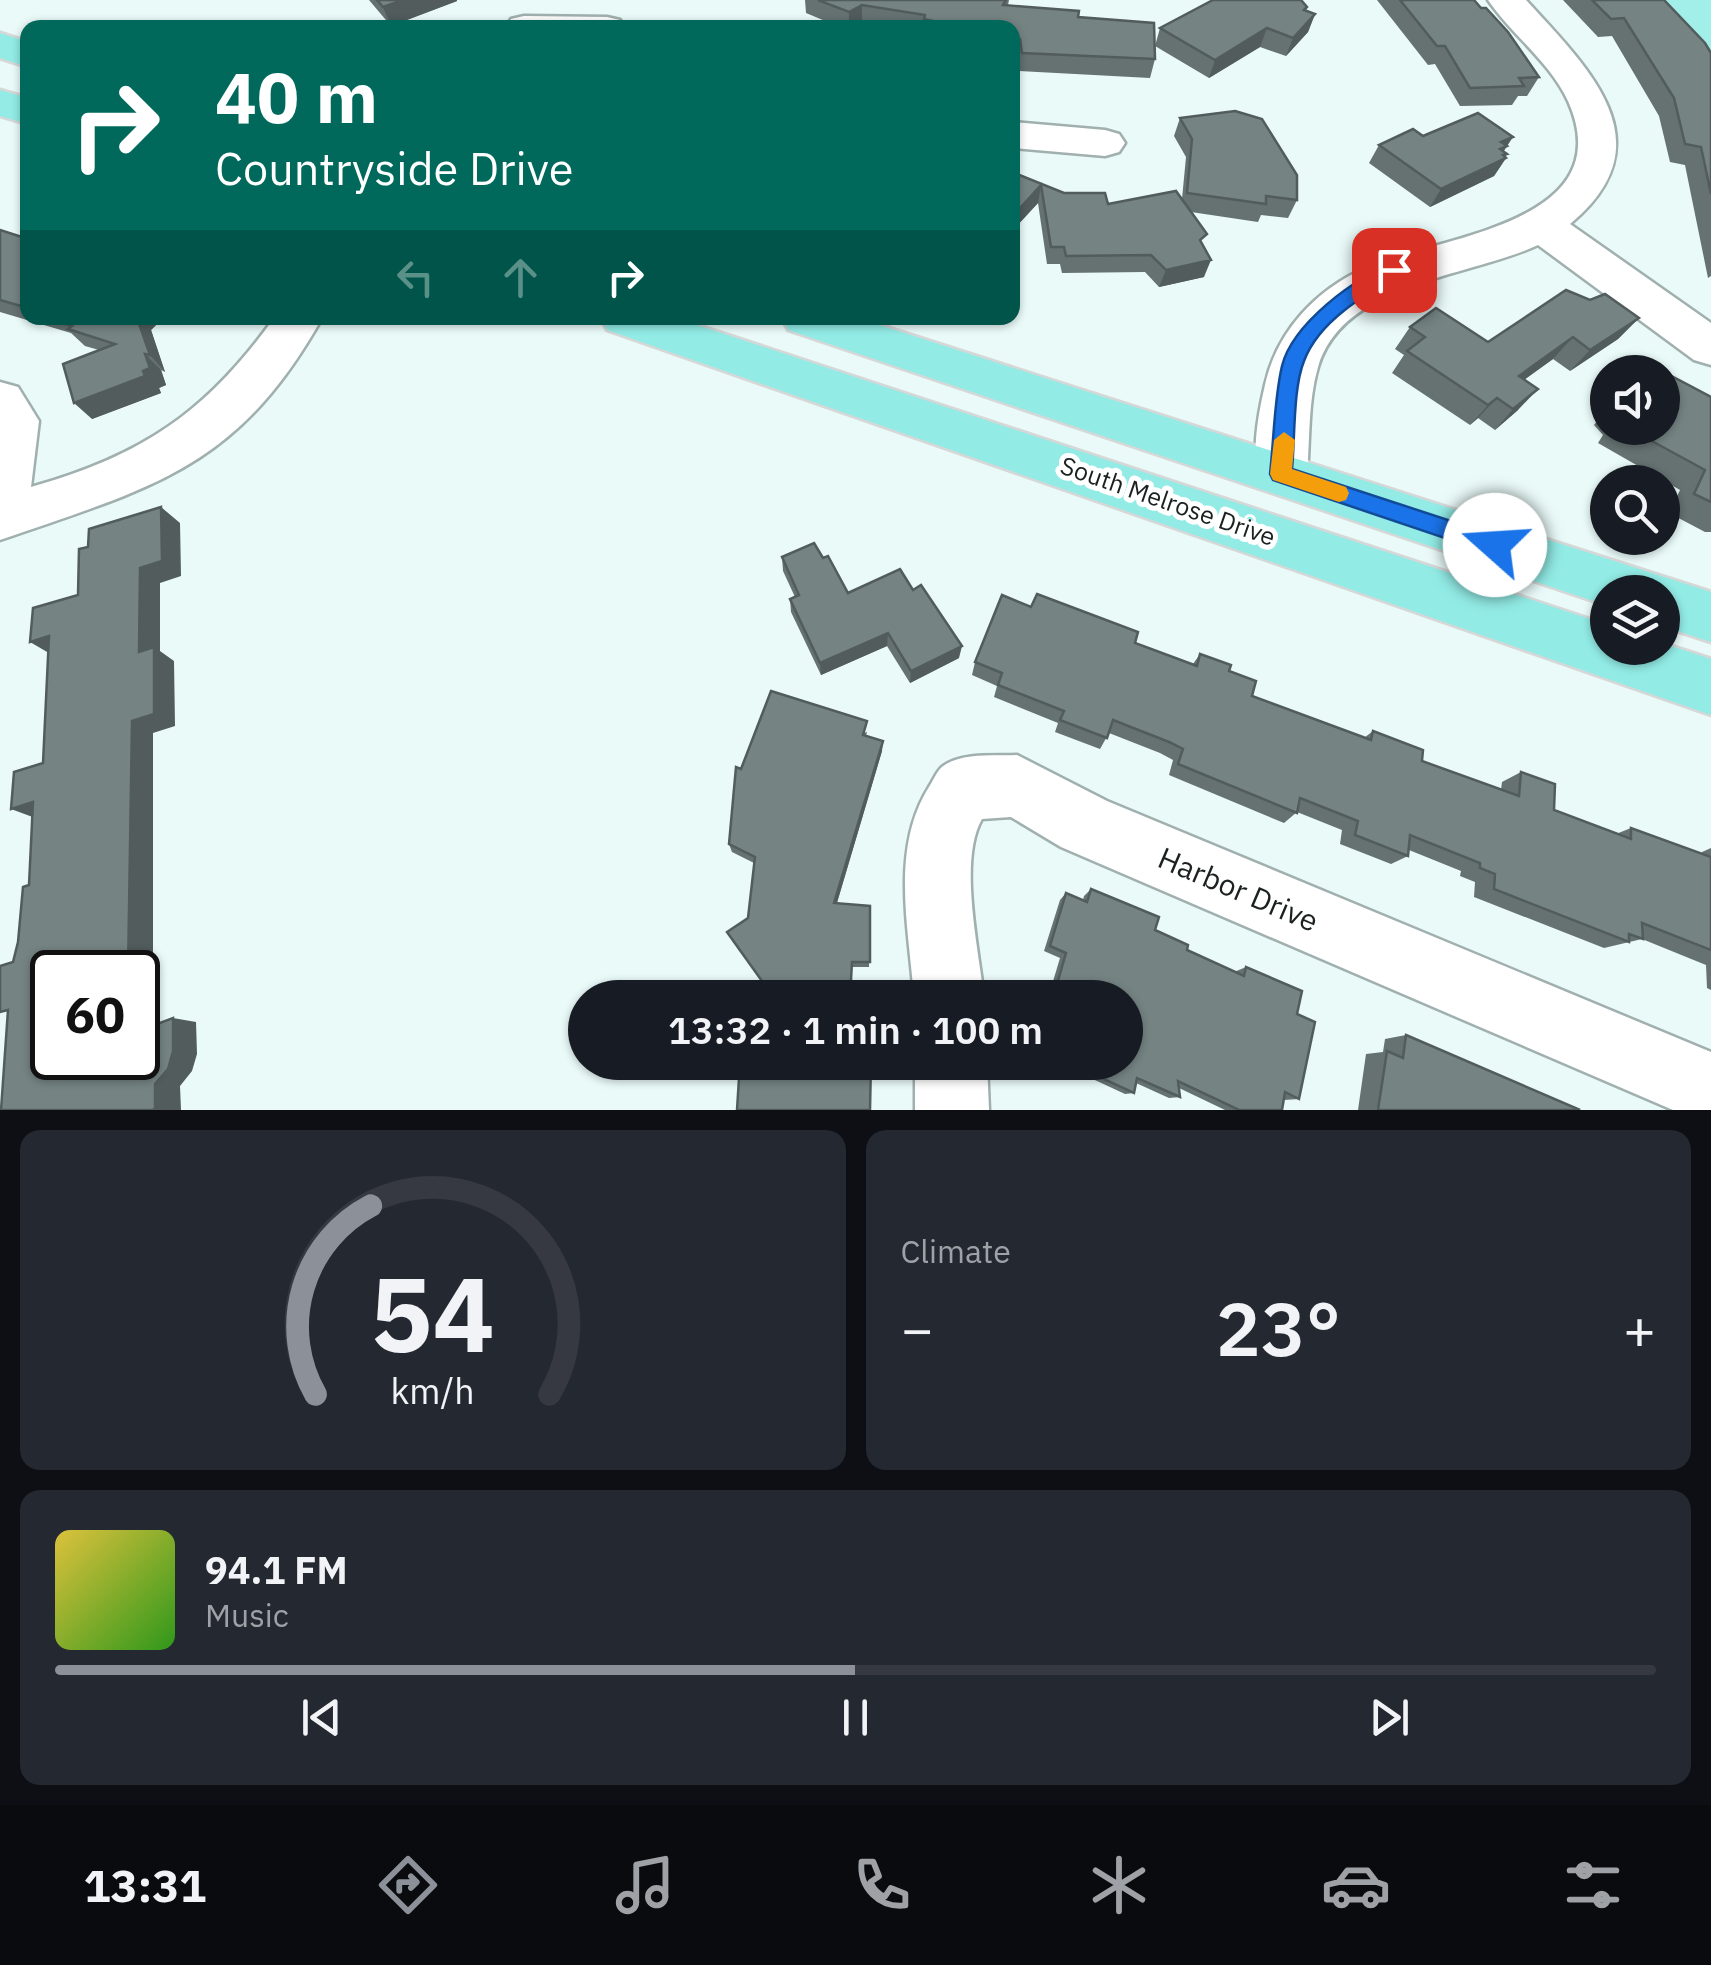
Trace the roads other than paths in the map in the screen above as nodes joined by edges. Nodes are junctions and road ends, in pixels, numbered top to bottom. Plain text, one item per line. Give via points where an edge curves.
1 (1506, 0) edge
2 (1020, 136) edge
3 (1105, 143) dead end
4 (1540, 224) junction
5 (295, 325) edge
6 (645, 325) edge
7 (825, 325) edge
8 (1711, 346) edge
9 (0, 401) edge
10 (1280, 474) junction
11 (0, 517) edge
12 (1590, 576) edge
13 (1680, 607) edge
14 (1711, 617) edge
15 (1711, 687) edge
16 (947, 980) edge
17 (951, 1080) edge
18 (1711, 1089) edge
19 (952, 1110) edge

1 - 4 street via 1581,90 1597,140 1590,178 1562,212
2 - 3 street
4 - 8 street
4 - 10 street via 1503,244 1394,270 1357,290 1311,331 1292,363
5 - 11 street via 241,398 156,461 62,503
6 - 15 main road, South Melrose Drive
7 - 10 main road
9 - 11 street via 14,421
10 - 12 main road
13 - 14 main road
16 - 18 street, Harbor Drive via 938,875 941,827 964,789 1017,786 1084,824
17 - 19 street

